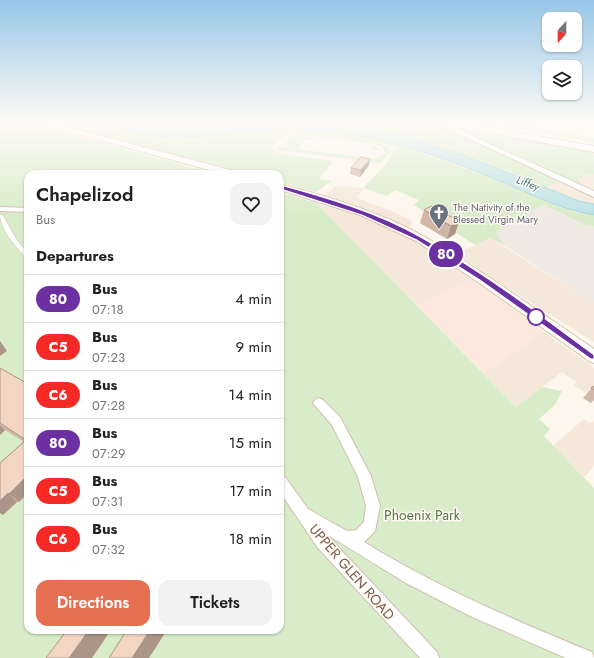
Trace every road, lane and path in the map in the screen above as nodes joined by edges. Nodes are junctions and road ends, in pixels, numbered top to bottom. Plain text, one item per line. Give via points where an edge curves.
1 (154, 153) edge
2 (507, 153) edge
3 (220, 170) edge
4 (284, 188) edge
5 (594, 194) edge
6 (0, 209) edge
7 (24, 210) edge
8 (0, 216) edge
9 (24, 252) edge
10 (594, 357) edge
11 (319, 403) dead end
12 (284, 487) edge
13 (303, 514) junction
14 (345, 539) junction
15 (430, 658) edge
16 (586, 658) edge

1 - 3 main road
2 - 5 street
4 - 10 main road via 364,213 420,239
6 - 7 street
8 - 9 street
11 - 14 street via 336,421 364,476 373,506 370,526 360,537
12 - 13 street, UPPER GLEN ROAD
13 - 14 street
13 - 15 street, UPPER GLEN ROAD via 333,554
14 - 16 street via 411,578 495,620

